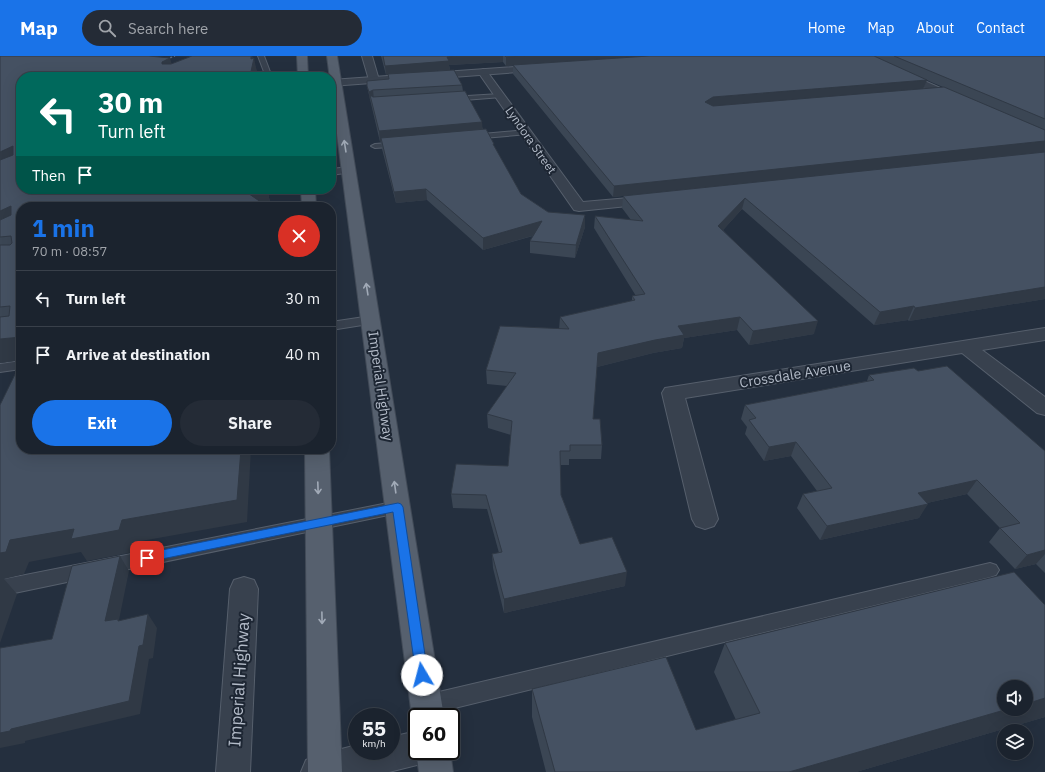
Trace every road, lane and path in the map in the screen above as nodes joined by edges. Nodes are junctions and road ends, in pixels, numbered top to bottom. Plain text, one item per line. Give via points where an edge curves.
1 (261, 56) edge
2 (302, 56) edge
3 (332, 56) edge
4 (367, 56) edge
5 (860, 56) edge
6 (554, 67) edge
7 (267, 72) edge
8 (303, 72) edge
9 (333, 72) edge
10 (483, 72) junction
11 (374, 80) junction
12 (336, 83) edge
13 (941, 92) junction
14 (917, 94) edge
15 (500, 96) junction
16 (441, 100) edge
17 (969, 104) edge
18 (336, 121) edge
19 (526, 132) junction
20 (463, 137) edge
21 (412, 142) edge
22 (375, 146) dead end
23 (340, 171) edge
24 (666, 198) edge
25 (372, 320) junction
26 (336, 325) edge
27 (1045, 334) edge
28 (966, 347) junction
29 (16, 366) edge
30 (0, 368) edge
31 (1045, 408) edge
32 (317, 454) edge
33 (398, 507) junction
34 (704, 519) dead end
35 (320, 522) junction
36 (990, 570) dead end
37 (0, 588) edge
38 (244, 588) dead end
39 (427, 708) edge
40 (439, 708) edge
41 (408, 750) edge
42 (434, 760) edge
43 (323, 771) edge
44 (233, 772) edge
45 (436, 772) edge

1 - 7 lane
2 - 8 main road
3 - 9 main road, Imperial Highway
4 - 11 street
5 - 13 street
6 - 10 street
10 - 11 street
10 - 15 street, Lyndora Street
11 - 12 street
13 - 14 street
13 - 17 street
15 - 16 lane
15 - 19 street, Lyndora Street
23 -> 18 main road, Imperial Highway
19 - 20 lane
19 - 24 street, Lyndora Street via 579,207
21 - 22 lane
25 -> 23 main road, Imperial Highway
25 - 26 lane
33 -> 25 main road, Imperial Highway
27 - 28 street, Crossdale Avenue
28 - 31 street
28 - 34 street, Crossdale Avenue via 673,393
29 - 30 lane
32 -> 35 main road
33 - 35 lane
33 - 39 main road, Imperial Highway
35 - 37 lane
35 -> 43 main road
36 - 40 lane
38 - 44 street, Imperial Highway
41 - 43 street
42 - 45 main road

